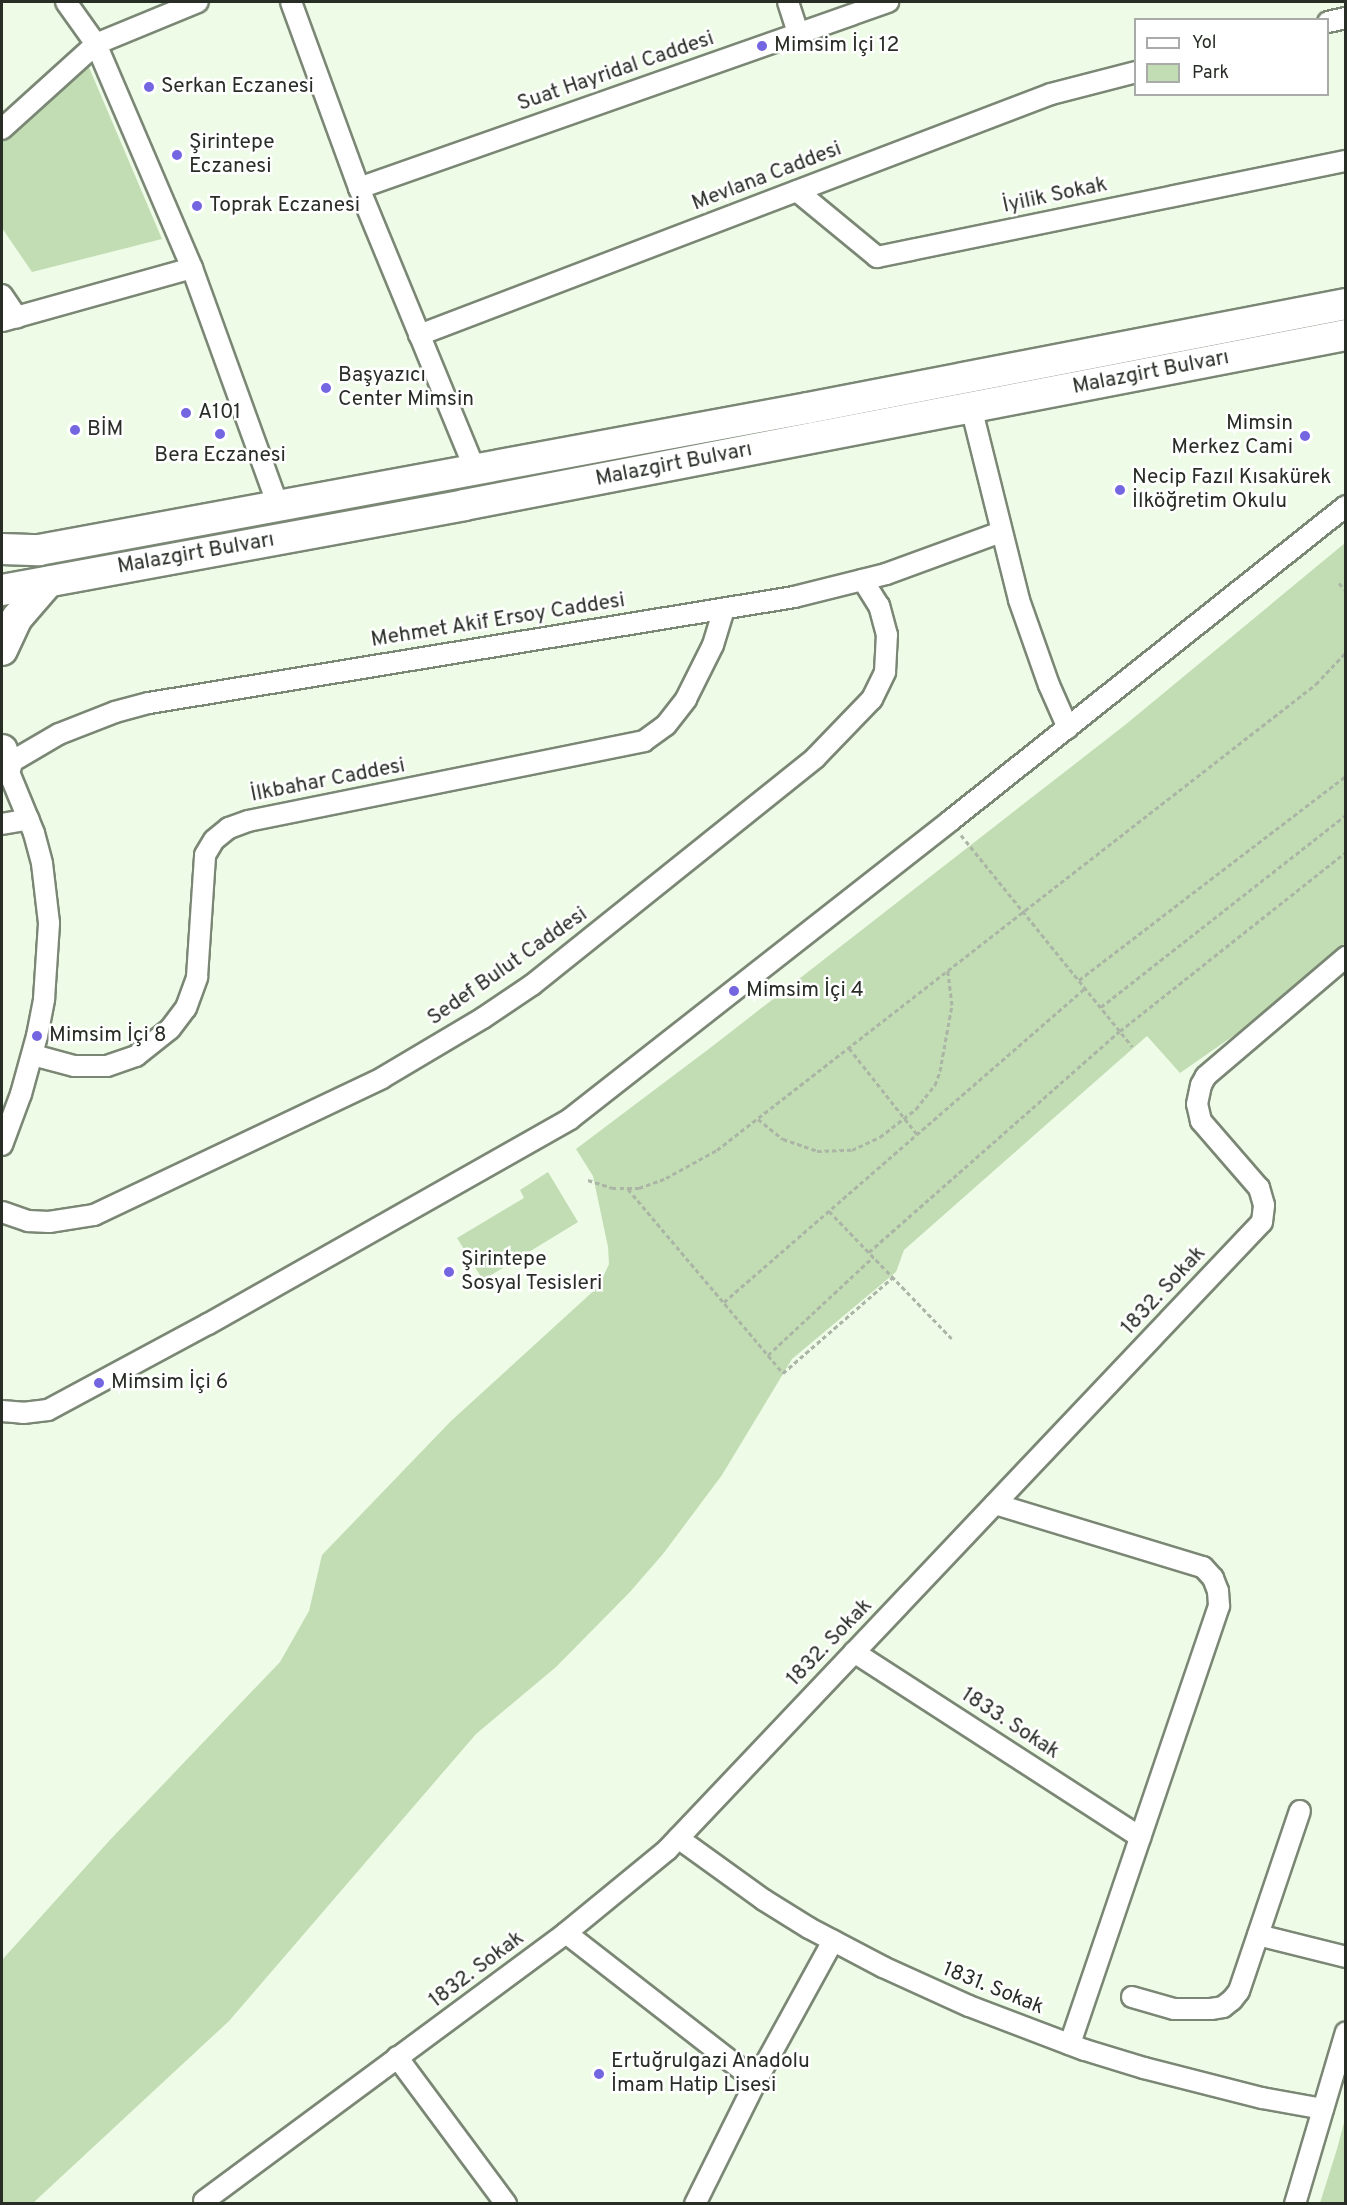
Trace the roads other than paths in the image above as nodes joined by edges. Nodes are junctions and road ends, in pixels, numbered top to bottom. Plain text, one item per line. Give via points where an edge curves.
1 (66, 2) edge
2 (79, 2) edge
3 (198, 2) edge
4 (291, 2) edge
5 (788, 2) edge
6 (888, 2) edge
7 (1346, 18) edge
8 (1329, 22) edge
9 (798, 33) junction
10 (96, 44) junction
11 (1134, 73) edge
12 (2, 129) edge
13 (1346, 161) edge
14 (359, 188) junction
15 (796, 191) junction
16 (192, 268) junction
17 (2, 295) edge
18 (1346, 304) edge
19 (9, 319) edge
20 (419, 335) junction
21 (1346, 335) edge
22 (971, 407) junction
23 (475, 470) junction
24 (278, 505) junction
25 (1346, 506) edge
26 (1001, 532) junction
27 (2, 549) edge
28 (863, 580) junction
29 (48, 582) junction
30 (2, 590) edge
31 (724, 609) junction
32 (2, 650) edge
33 (1068, 728) junction
34 (3, 758) edge
35 (29, 819) junction
36 (2, 824) edge
37 (1346, 957) edge
38 (33, 1055) junction
39 (2, 1145) edge
40 (2, 1212) edge
41 (2, 1411) edge
42 (995, 1504) junction
43 (854, 1652) junction
44 (1300, 1811) dead end
45 (1140, 1837) junction
46 (678, 1838) junction
47 (566, 1933) junction
48 (1258, 1935) junction
49 (833, 1941) junction
50 (1346, 1957) edge
51 (1131, 1997) dead end
52 (1346, 2032) edge
53 (1070, 2044) junction
54 (397, 2057) junction
55 (756, 2081) junction
56 (1323, 2109) junction
57 (204, 2201) dead end
58 (506, 2204) edge
59 (695, 2204) edge
60 (1295, 2204) edge

1 - 10 street
2 - 10 street
3 - 10 street
4 - 14 street
5 - 9 street
6 - 9 street, Suat Hayridal Caddesi
7 - 8 street
9 - 14 street, Suat Hayridal Caddesi
10 - 12 street
10 - 16 street
11 - 15 street, Mevlana Caddesi via 1051,94
13 - 15 street, İyilik Sokak via 877,257
14 - 20 street
15 - 20 street, Mevlana Caddesi
16 - 19 street
16 - 24 street
17 - 19 street
18 - 23 highway, Malazgirt Bulvarı
20 - 23 street
21 - 22 highway, Malazgirt Bulvarı
22 - 26 street
22 - 29 highway, Malazgirt Bulvarı
23 - 24 highway, Malazgirt Bulvarı
24 - 27 highway, Malazgirt Bulvarı via 39,550
25 - 33 street
26 - 28 street, Mehmet Akif Ersoy Caddesi
26 - 33 street via 1033,642
28 - 31 street, Mehmet Akif Ersoy Caddesi
28 - 40 street, Sedef Bulut Caddesi via 879,606 886,635 885,672 872,699 815,758 532,985 382,1078 94,1215 39,1222
29 - 30 highway, Malazgirt Bulvarı
29 - 32 highway via 17,618
31 - 34 street, Mehmet Akif Ersoy Caddesi via 149,703 115,712
31 - 38 street, İlkbahar Caddesi via 708,656 686,699 666,725 644,741 229,828 214,840 205,855 197,977 186,1008 170,1029 136,1056 107,1066 74,1066
33 - 41 street via 570,1119 48,1410
34 - 35 street
35 - 36 street
35 - 38 street via 42,862 49,923 44,999
37 - 42 street, 1832. Sokak via 1206,1076 1201,1085 1197,1104 1201,1121 1259,1188 1264,1205 1262,1222
38 - 39 street
42 - 43 street, 1832. Sokak
42 - 45 street via 1203,1568 1216,1584 1219,1606
43 - 45 street, 1833. Sokak
43 - 46 street, 1832. Sokak
44 - 48 street
45 - 53 street
46 - 47 street, 1832. Sokak
46 - 49 street, 1831. Sokak via 764,1900
47 - 54 street, 1832. Sokak
47 - 55 street
48 - 50 street
48 - 51 street via 1239,1991 1228,2005 1174,2010
49 - 53 street, 1831. Sokak via 969,2006
49 - 55 street
52 - 56 street
53 - 56 street, 1831. Sokak via 1203,2084
54 - 57 street, 1832. Sokak
54 - 58 street
55 - 59 street
56 - 60 street

